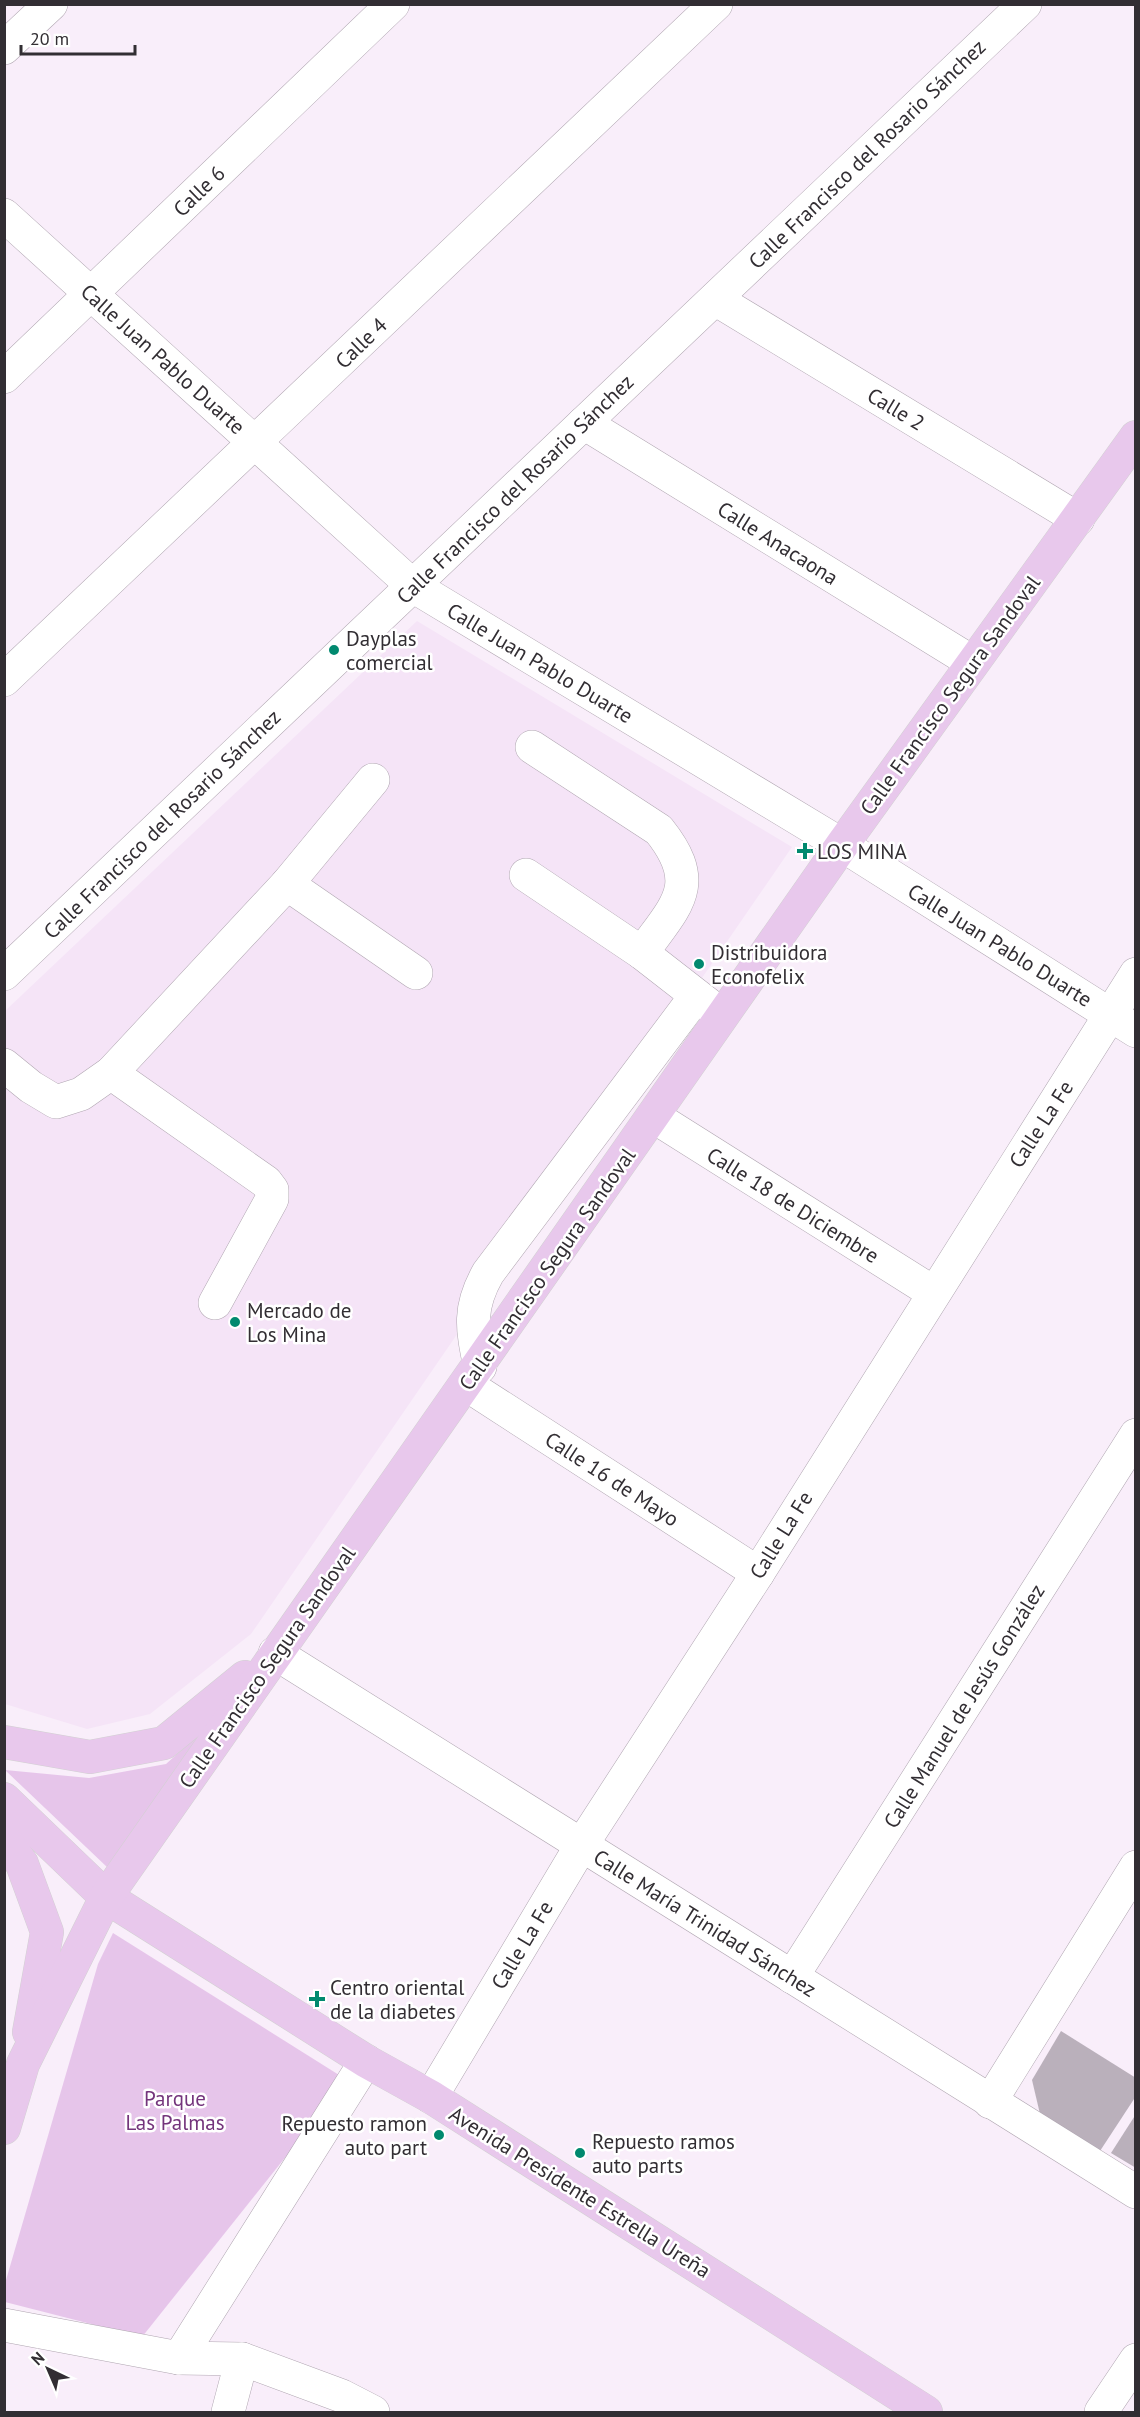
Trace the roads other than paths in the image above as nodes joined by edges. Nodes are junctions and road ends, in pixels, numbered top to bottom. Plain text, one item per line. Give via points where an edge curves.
1 (51, 4) edge
2 (393, 4) edge
3 (716, 4) edge
4 (1025, 4) edge
5 (4, 48) edge
6 (4, 214) edge
7 (91, 295) junction
8 (715, 298) junction
9 (4, 377) edge
10 (584, 423) junction
11 (1136, 437) edge
12 (257, 442) junction
13 (1078, 519) junction
14 (413, 586) junction
15 (972, 662) junction
16 (4, 680) edge
17 (532, 747) dead end
18 (373, 780) dead end
19 (842, 845) junction
20 (526, 875) dead end
21 (287, 884) junction
22 (642, 953) junction
23 (416, 973) dead end
24 (4, 974) edge
25 (1136, 974) edge
26 (696, 996) junction
27 (723, 1015) junction
28 (1123, 1023) edge
29 (4, 1065) edge
30 (111, 1073) junction
31 (652, 1116) junction
32 (934, 1293) junction
33 (215, 1303) dead end
34 (473, 1376) junction
35 (1136, 1435) edge
36 (758, 1573) junction
37 (275, 1653) junction
38 (4, 1742) edge
39 (4, 1799) edge
40 (4, 1838) edge
41 (581, 1846) junction
42 (1136, 1867) edge
43 (106, 1897) junction
44 (792, 1977) junction
45 (14, 2061) edge
46 (366, 2061) junction
47 (431, 2097) junction
48 (990, 2102) junction
49 (4, 2128) edge
50 (1136, 2192) edge
51 (4, 2325) edge
52 (179, 2358) junction
53 (242, 2359) junction
54 (1136, 2360) edge
55 (228, 2412) edge
56 (373, 2412) edge
57 (926, 2412) edge
58 (1101, 2412) edge

1 - 5 street
2 - 7 street, Calle 6
3 - 12 street, Calle 4
4 - 8 street, Calle Francisco del Rosario Sánchez
6 - 7 street, Calle Juan Pablo Duarte
7 - 9 street, Calle 6
7 - 12 street, Calle Juan Pablo Duarte
8 - 10 street, Calle Francisco del Rosario Sánchez
8 - 13 street, Calle 2
10 - 14 street, Calle Francisco del Rosario Sánchez
10 - 15 street, Calle Anacaona
11 - 13 main road, Calle Francisco Segura Sandoval
12 - 14 street, Calle Juan Pablo Duarte
12 - 16 street, Calle 4
13 - 15 main road, Calle Francisco Segura Sandoval
14 - 19 street, Calle Juan Pablo Duarte
14 - 24 street, Calle Francisco del Rosario Sánchez
15 - 19 main road, Calle Francisco Segura Sandoval
17 - 22 street via 659,830 671,846 682,870 681,897
18 - 21 street
19 - 27 main road, Calle Francisco Segura Sandoval
19 - 28 street, Calle Juan Pablo Duarte
20 - 22 street
21 - 23 street
21 - 30 street
22 - 26 street
25 - 28 street, Calle La Fe
26 - 27 street
26 - 34 street via 488,1273 473,1305
27 - 31 main road, Calle Francisco Segura Sandoval
28 - 32 street, Calle La Fe
29 - 30 street via 56,1102 81,1094
30 - 33 street via 272,1190 272,1200
31 - 32 street, Calle 18 de Diciembre
31 - 34 main road, Calle Francisco Segura Sandoval
32 - 36 street, Calle La Fe
34 - 36 street, Calle 16 de Mayo
34 - 37 main road, Calle Francisco Segura Sandoval
35 - 44 street, Calle Manuel de Jesús González
36 - 41 street, Calle La Fe
37 - 38 main road via 164,1743 90,1757
37 - 41 street, Calle María Trinidad Sánchez
37 - 43 main road, Calle Francisco Segura Sandoval
39 - 43 main road, Avenida Presidente Estrella Ureña
40 - 45 main road via 22,1864 46,1932
41 - 44 street, Calle María Trinidad Sánchez
41 - 47 street, Calle La Fe
42 - 48 street
43 - 45 main road, Calle Francisco Segura Sandoval
43 - 46 main road, Avenida Presidente Estrella Ureña
44 - 48 street, Calle María Trinidad Sánchez
45 - 49 main road, Calle Francisco Segura Sandoval
46 - 47 main road, Avenida Presidente Estrella Ureña
46 - 52 street
47 - 57 main road, Avenida Presidente Estrella Ureña
48 - 50 street, Calle María Trinidad Sánchez
51 - 52 street
52 - 53 street
53 - 55 street
53 - 56 street via 342,2396
54 - 58 street

